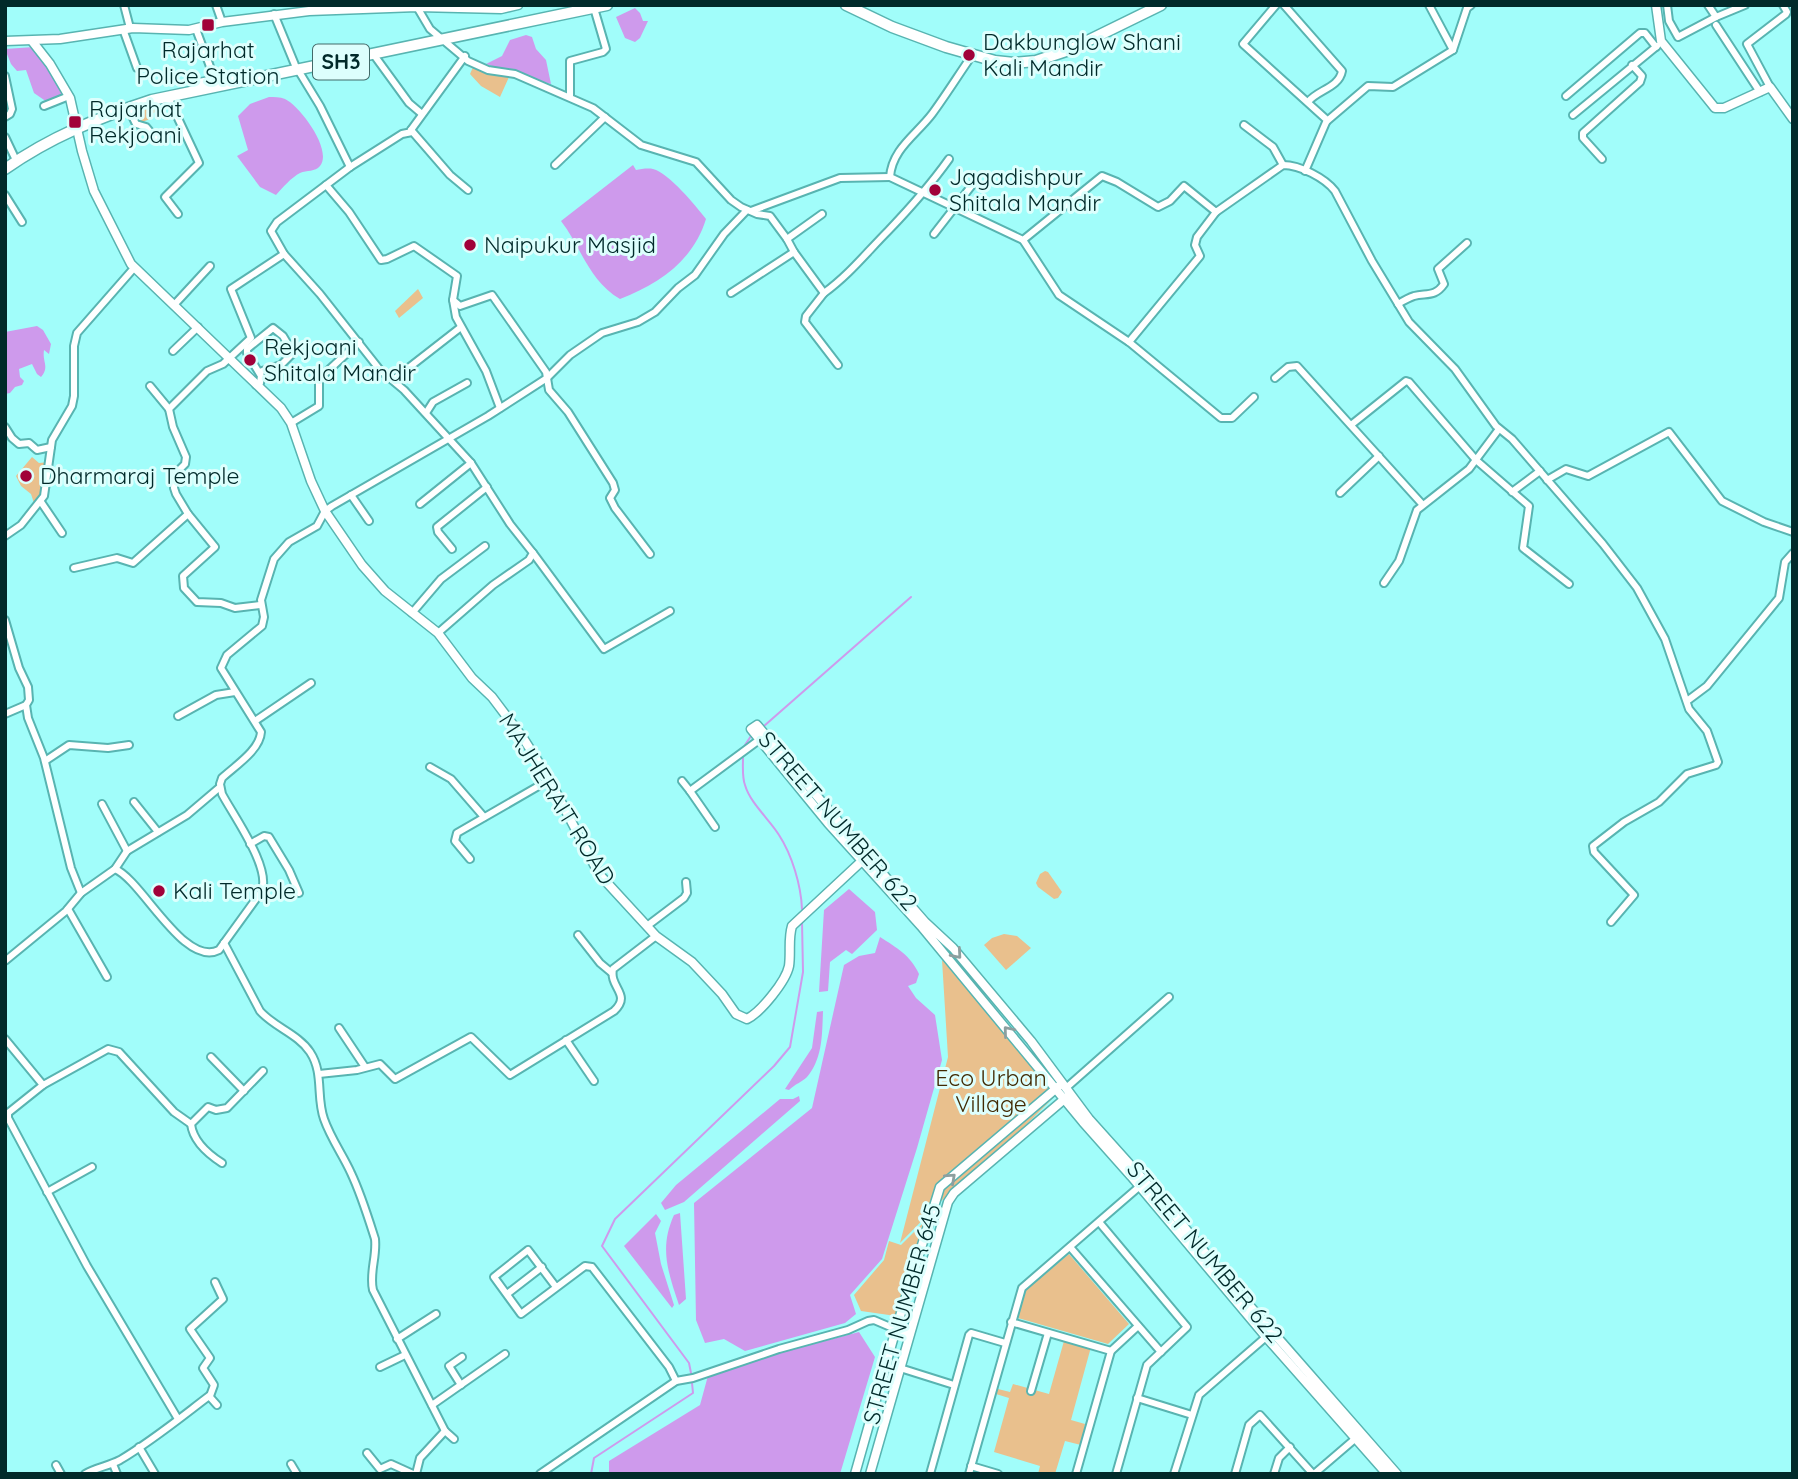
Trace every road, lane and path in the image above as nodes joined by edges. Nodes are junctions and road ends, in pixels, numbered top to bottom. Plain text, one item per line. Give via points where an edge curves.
1 (124, 5) edge
2 (216, 5) edge
3 (518, 5) edge
4 (607, 5) edge
5 (846, 5) edge
6 (1161, 5) edge
7 (1276, 5) edge
8 (1284, 5) edge
9 (1429, 5) edge
10 (1471, 5) edge
11 (1656, 5) edge
12 (1667, 5) edge
13 (1709, 5) edge
14 (1745, 5) edge
15 (1783, 5) edge
16 (361, 7) edge
17 (417, 7) edge
18 (590, 7) edge
19 (274, 14) junction
20 (1716, 17) junction
21 (222, 22) junction
22 (1716, 25) dead end
23 (126, 29) junction
24 (196, 29) junction
25 (439, 38) junction
26 (5, 41) edge
27 (32, 41) junction
28 (1659, 45) junction
29 (1454, 50) junction
30 (973, 54) junction
31 (374, 55) junction
32 (465, 56) junction
33 (1632, 65) junction
34 (136, 68) dead end
35 (297, 68) junction
36 (5, 76) edge
37 (215, 80) junction
38 (1770, 87) junction
39 (1760, 92) junction
40 (69, 96) junction
41 (1566, 96) dead end
42 (168, 97) junction
43 (570, 97) junction
44 (1308, 102) junction
45 (44, 106) dead end
46 (128, 108) junction
47 (422, 114) junction
48 (1573, 115) dead end
49 (5, 117) edge
50 (605, 117) junction
51 (1793, 119) edge
52 (1327, 121) junction
53 (76, 125) junction
54 (1244, 125) dead end
55 (411, 130) junction
56 (5, 137) edge
57 (156, 139) dead end
58 (10, 159) edge
59 (949, 159) dead end
60 (1602, 159) dead end
61 (555, 164) dead end
62 (1283, 165) junction
63 (350, 167) junction
64 (5, 169) edge
65 (1305, 171) junction
66 (890, 177) junction
67 (976, 180) dead end
68 (326, 185) junction
69 (468, 191) dead end
70 (923, 194) junction
71 (5, 195) edge
72 (954, 207) junction
73 (748, 211) junction
74 (1216, 212) junction
75 (178, 214) dead end
76 (822, 214) dead end
77 (22, 222) dead end
78 (934, 234) dead end
79 (787, 239) junction
80 (1023, 240) junction
81 (1467, 243) dead end
82 (794, 252) junction
83 (284, 254) junction
84 (209, 266) dead end
85 (134, 268) junction
86 (731, 293) dead end
87 (824, 293) junction
88 (453, 300) junction
89 (1398, 304) junction
90 (174, 305) junction
91 (198, 327) junction
92 (461, 327) junction
93 (359, 342) junction
94 (1129, 342) junction
95 (173, 351) dead end
96 (230, 358) junction
97 (838, 365) dead end
98 (260, 372) junction
99 (547, 378) junction
100 (1275, 378) dead end
101 (393, 380) junction
102 (467, 383) dead end
103 (256, 385) junction
104 (150, 386) dead end
105 (1254, 397) dead end
106 (500, 408) junction
107 (169, 409) junction
108 (426, 413) junction
109 (291, 423) junction
110 (1351, 425) junction
111 (5, 427) edge
112 (1499, 429) junction
113 (450, 439) junction
114 (51, 447) junction
115 (1379, 456) junction
116 (1476, 460) junction
117 (471, 463) junction
118 (1540, 471) junction
119 (1547, 480) junction
120 (487, 487) junction
121 (1512, 492) junction
122 (1340, 493) dead end
123 (351, 495) junction
124 (41, 502) junction
125 (420, 504) dead end
126 (1423, 504) junction
127 (325, 511) junction
128 (188, 514) junction
129 (369, 521) dead end
130 (1793, 532) edge
131 (62, 533) dead end
132 (5, 536) edge
133 (485, 546) dead end
134 (452, 549) dead end
135 (533, 553) junction
136 (1793, 553) edge
137 (650, 554) dead end
138 (74, 568) dead end
139 (1384, 583) dead end
140 (1569, 584) dead end
141 (260, 605) junction
142 (670, 611) dead end
143 (412, 613) junction
144 (5, 620) edge
145 (438, 633) junction
146 (311, 683) dead end
147 (235, 692) junction
148 (1687, 701) junction
149 (26, 705) junction
150 (5, 714) edge
151 (178, 716) dead end
152 (255, 721) junction
153 (759, 740) junction
154 (129, 745) dead end
155 (45, 761) junction
156 (430, 766) dead end
157 (800, 775) junction
158 (549, 780) junction
159 (682, 781) dead end
160 (793, 781) junction
161 (220, 787) junction
162 (690, 792) junction
163 (134, 802) dead end
164 (102, 804) dead end
165 (484, 817) junction
166 (715, 827) dead end
167 (158, 832) junction
168 (250, 845) junction
169 (128, 851) junction
170 (470, 859) dead end
171 (864, 859) junction
172 (115, 869) junction
173 (686, 882) dead end
174 (81, 893) junction
175 (299, 893) dead end
176 (68, 909) junction
177 (1611, 922) dead end
178 (646, 926) junction
179 (578, 935) dead end
180 (656, 936) junction
181 (224, 943) junction
182 (5, 961) edge
183 (612, 973) junction
184 (107, 977) dead end
185 (1169, 997) dead end
186 (339, 1028) dead end
187 (5, 1039) edge
188 (566, 1040) junction
189 (211, 1057) dead end
190 (365, 1067) junction
191 (263, 1071) dead end
192 (319, 1074) junction
193 (594, 1081) dead end
194 (43, 1085) junction
195 (244, 1091) junction
196 (1064, 1091) junction
197 (191, 1124) junction
198 (222, 1163) dead end
199 (92, 1167) dead end
200 (1140, 1186) junction
201 (47, 1192) junction
202 (1099, 1222) junction
203 (1070, 1247) junction
204 (541, 1268) junction
205 (215, 1282) dead end
206 (556, 1287) junction
207 (507, 1294) junction
208 (436, 1314) dead end
209 (1011, 1322) junction
210 (1138, 1326) junction
211 (896, 1329) junction
212 (1048, 1333) junction
213 (909, 1335) junction
214 (1266, 1336) junction
215 (397, 1339) junction
216 (1005, 1343) junction
217 (1111, 1351) junction
218 (1161, 1352) junction
219 (405, 1354) junction
220 (505, 1354) dead end
221 (462, 1357) dead end
222 (380, 1367) dead end
223 (900, 1368) junction
224 (676, 1381) junction
225 (461, 1385) junction
226 (954, 1385) junction
227 (1031, 1391) dead end
228 (211, 1396) junction
229 (1137, 1398) junction
230 (217, 1405) dead end
231 (432, 1405) junction
232 (1192, 1415) junction
233 (178, 1419) junction
234 (445, 1431) junction
235 (1356, 1438) junction
236 (454, 1439) dead end
237 (139, 1447) junction
238 (1290, 1447) junction
239 (367, 1453) dead end
240 (113, 1464) junction
241 (291, 1464) dead end
242 (56, 1465) dead end
243 (970, 1470) edge
244 (61, 1474) edge
245 (85, 1474) edge
246 (117, 1474) edge
247 (155, 1474) edge
248 (297, 1474) edge
249 (414, 1474) edge
250 (540, 1474) edge
251 (855, 1474) edge
252 (870, 1474) edge
253 (930, 1474) edge
254 (998, 1474) edge
255 (1076, 1474) edge
256 (1116, 1474) edge
257 (1174, 1474) edge
258 (1235, 1474) edge
259 (1274, 1474) edge
260 (1313, 1474) edge
261 (1387, 1474) edge
262 (1397, 1474) edge

1 - 23 street
2 - 21 street
3 - 17 street via 501,9
4 - 18 main road, SH3
5 - 30 main road via 904,32
6 - 30 main road via 1047,58 1007,63
7 - 44 street via 1244,46
8 - 44 street via 1342,71 1338,80
9 - 29 street
10 - 29 street
11 - 28 street
12 - 20 street via 1678,37
13 - 20 street
14 - 20 street
15 - 38 street via 1786,14 1747,44
16 - 17 street
16 - 19 street
17 - 25 street
18 - 25 main road, SH3
18 - 43 street via 606,49 570,61
19 - 21 street
19 - 35 street
21 - 24 street
22 - 39 street
23 - 24 street
23 - 27 street
23 - 34 street
24 - 37 street
25 - 31 main road, SH3
25 - 32 street
25 - 35 main road, SH3
26 - 27 street
27 - 40 street
28 - 33 street
28 - 39 street via 1715,108
28 - 41 street via 1640,33
29 - 52 street via 1393,88 1368,86
30 - 66 street via 933,113 905,142
31 - 35 main road, SH3
31 - 47 street via 408,103
32 - 43 street via 483,68 515,74
32 - 47 street
33 - 48 street
33 - 60 street via 1642,76 1640,82 1583,133
35 - 37 main road, SH3
35 - 42 main road, SH3
35 - 63 street
36 - 49 street via 12,108
37 - 53 main road, SH3 via 147,96
38 - 39 street
38 - 51 street
40 - 45 street
40 - 53 street
42 - 46 main road, SH3
42 - 75 street via 199,163 165,197
43 - 50 street
44 - 52 street
46 - 53 main road, SH3
46 - 57 street via 137,125 146,127
47 - 55 street
50 - 61 street
50 - 73 street via 641,145 695,162
52 - 65 street
53 - 58 main road, SH3
53 - 64 main road, SH3
53 - 85 street via 94,191
54 - 62 street via 1273,147
55 - 63 street
55 - 69 street
56 - 58 street
59 - 70 street
62 - 65 street
62 - 74 street
63 - 68 street
65 - 89 street via 1333,188
66 - 70 street
66 - 73 street via 840,178
67 - 72 street
68 - 83 street via 272,227
68 - 88 street via 381,260 414,246 457,276
70 - 72 street
70 - 87 street via 863,260
71 - 77 street
72 - 78 street
72 - 80 street
73 - 79 street via 770,216
73 - 99 street via 661,308 638,322 602,333 569,355
74 - 80 street via 1184,186 1158,206 1102,176
74 - 94 street via 1197,237 1200,256
76 - 79 street
79 - 82 street
80 - 94 street via 1059,295
81 - 89 street via 1438,269 1443,288 1434,295
82 - 86 street
82 - 87 street
83 - 93 street
83 - 96 street via 231,289 251,338
84 - 90 street
85 - 90 street
85 - 114 street via 77,333 72,406
87 - 97 street via 805,322
88 - 92 street
88 - 99 street via 460,306 492,295
89 - 112 street via 1460,375
90 - 91 street
91 - 95 street
91 - 96 street
92 - 101 street
92 - 106 street
93 - 101 street
93 - 109 street via 319,379 319,406
94 - 105 street via 1224,419 1232,418
96 - 103 street
96 - 107 street via 207,371
98 - 98 street via 247,349 273,328 293,353 281,365
98 - 103 street
99 - 106 street
99 - 137 street via 549,390 613,483 610,498 615,508
100 - 110 street via 1297,366
101 - 108 street
102 - 108 street via 433,402
103 - 109 street
104 - 107 street
106 - 113 street
107 - 128 street via 186,457 175,474 174,488
108 - 113 street
109 - 127 street, MAJHERAIT ROAD
110 - 115 street
110 - 116 street via 1408,381
111 - 114 street via 19,444 29,443 37,450
112 - 116 street
112 - 118 street
113 - 117 street
113 - 123 street
114 - 124 street
115 - 122 street
115 - 126 street
116 - 121 street
116 - 126 street
117 - 120 street
117 - 125 street
118 - 119 street
118 - 121 street
119 - 130 street via 1566,469 1588,476 1669,432 1722,501
119 - 148 street via 1637,588 1665,639
120 - 134 street via 437,527
120 - 135 street
121 - 140 street via 1530,507 1524,550
123 - 127 street
123 - 129 street
124 - 131 street
124 - 132 street via 21,526
126 - 139 street via 1414,515 1399,561
127 - 141 street via 317,526 289,542 274,559
127 - 143 street, MAJHERAIT ROAD via 362,565
128 - 138 street via 133,564 117,558
128 - 141 street via 215,547 183,576 192,599 235,608
133 - 143 street via 441,579
135 - 142 street via 604,649
135 - 145 street
136 - 148 street via 1784,562 1779,598 1707,686
141 - 147 street via 262,626 233,649 221,668
143 - 145 street, MAJHERAIT ROAD
144 - 149 street via 28,687
145 - 158 street, MAJHERAIT ROAD via 523,738
146 - 152 street
147 - 151 street via 216,695
147 - 152 street
148 - 177 street via 1707,731 1718,762 1686,774 1660,801 1593,846 1634,895
149 - 150 street
149 - 155 street
152 - 161 street via 261,740 222,778
153 - 157 street, STREET NUMBER 622 via 751,730 756,725
153 - 160 street, STREET NUMBER 622
153 - 162 street
154 - 155 street via 69,745
155 - 174 street
156 - 165 street via 451,779
157 - 160 street
157 - 171 street, STREET NUMBER 622
158 - 165 street
158 - 178 street, MAJHERAIT ROAD via 593,866
159 - 162 street
160 - 171 street, STREET NUMBER 622
161 - 167 street
161 - 168 street
162 - 166 street
163 - 167 street
164 - 169 street
165 - 170 street via 455,837
167 - 169 street
168 - 175 street via 269,837
168 - 181 street via 264,886
169 - 172 street
171 - 180 street, MAJHERAIT ROAD via 792,926 783,981 747,1018 736,1014 692,962
171 - 196 street, STREET NUMBER 622
172 - 174 street
172 - 181 street via 193,946 210,953
173 - 178 street via 684,898
174 - 176 street
176 - 182 street
176 - 184 street
178 - 180 street, MAJHERAIT ROAD
179 - 183 street
180 - 183 street
181 - 192 street via 260,1010 304,1044
183 - 188 street via 621,1004
185 - 196 street
186 - 190 street
187 - 194 street
188 - 190 street via 509,1075 471,1037 395,1079 380,1064
188 - 193 street
189 - 195 street
190 - 192 street
191 - 195 street
192 - 215 street via 323,1115 355,1182 375,1239 373,1290
194 - 197 street via 114,1049
194 - 201 street via 8,1113 8,1118
195 - 197 street via 227,1108 205,1109
196 - 200 street, STREET NUMBER 622
211 -> 196 street, STREET NUMBER 645 via 940,1187
196 - 213 street, STREET NUMBER 645 via 948,1202
196 - 262 street, STREET NUMBER 622
197 - 198 street via 199,1143
199 - 201 street
200 - 202 street
200 - 214 street, STREET NUMBER 622
201 - 233 street
202 - 203 street
202 - 218 street via 1187,1326
203 - 209 street via 1022,1288
203 - 210 street
204 - 206 street
204 - 207 street
204 - 207 street via 528,1250 494,1276
205 - 228 street via 223,1299 190,1329 210,1359 203,1368 214,1385
206 - 207 street via 521,1314
206 - 224 street via 584,1266 592,1267
208 - 215 street
209 - 212 street
209 - 216 street
210 - 217 street
210 - 218 street
211 - 213 street
211 - 224 street via 868,1321
211 - 251 street, STREET NUMBER 645
212 - 217 street
212 - 227 street
213 - 223 street, STREET NUMBER 645
214 - 232 street via 1205,1388
214 - 235 street, STREET NUMBER 622
215 - 219 street
216 - 226 street via 970,1334
216 - 243 street
217 - 255 street
218 - 229 street via 1147,1365
219 - 222 street
219 - 231 street
220 - 225 street
221 - 225 street via 449,1366
223 - 226 street
223 - 252 street, STREET NUMBER 645
224 - 250 street
225 - 231 street
226 - 253 street
228 - 230 street
228 - 233 street
229 - 232 street
229 - 256 street
231 - 234 street
232 - 257 street
233 - 237 street
234 - 236 street
234 - 249 street via 420,1458
235 - 260 street
235 - 261 street, STREET NUMBER 622
237 - 240 street
237 - 247 street
238 - 258 street via 1258,1416 1249,1424
238 - 259 street via 1279,1458
238 - 260 street
239 - 249 street via 380,1469 391,1464
240 - 245 street
240 - 246 street
241 - 248 street
242 - 244 street
243 - 254 street

